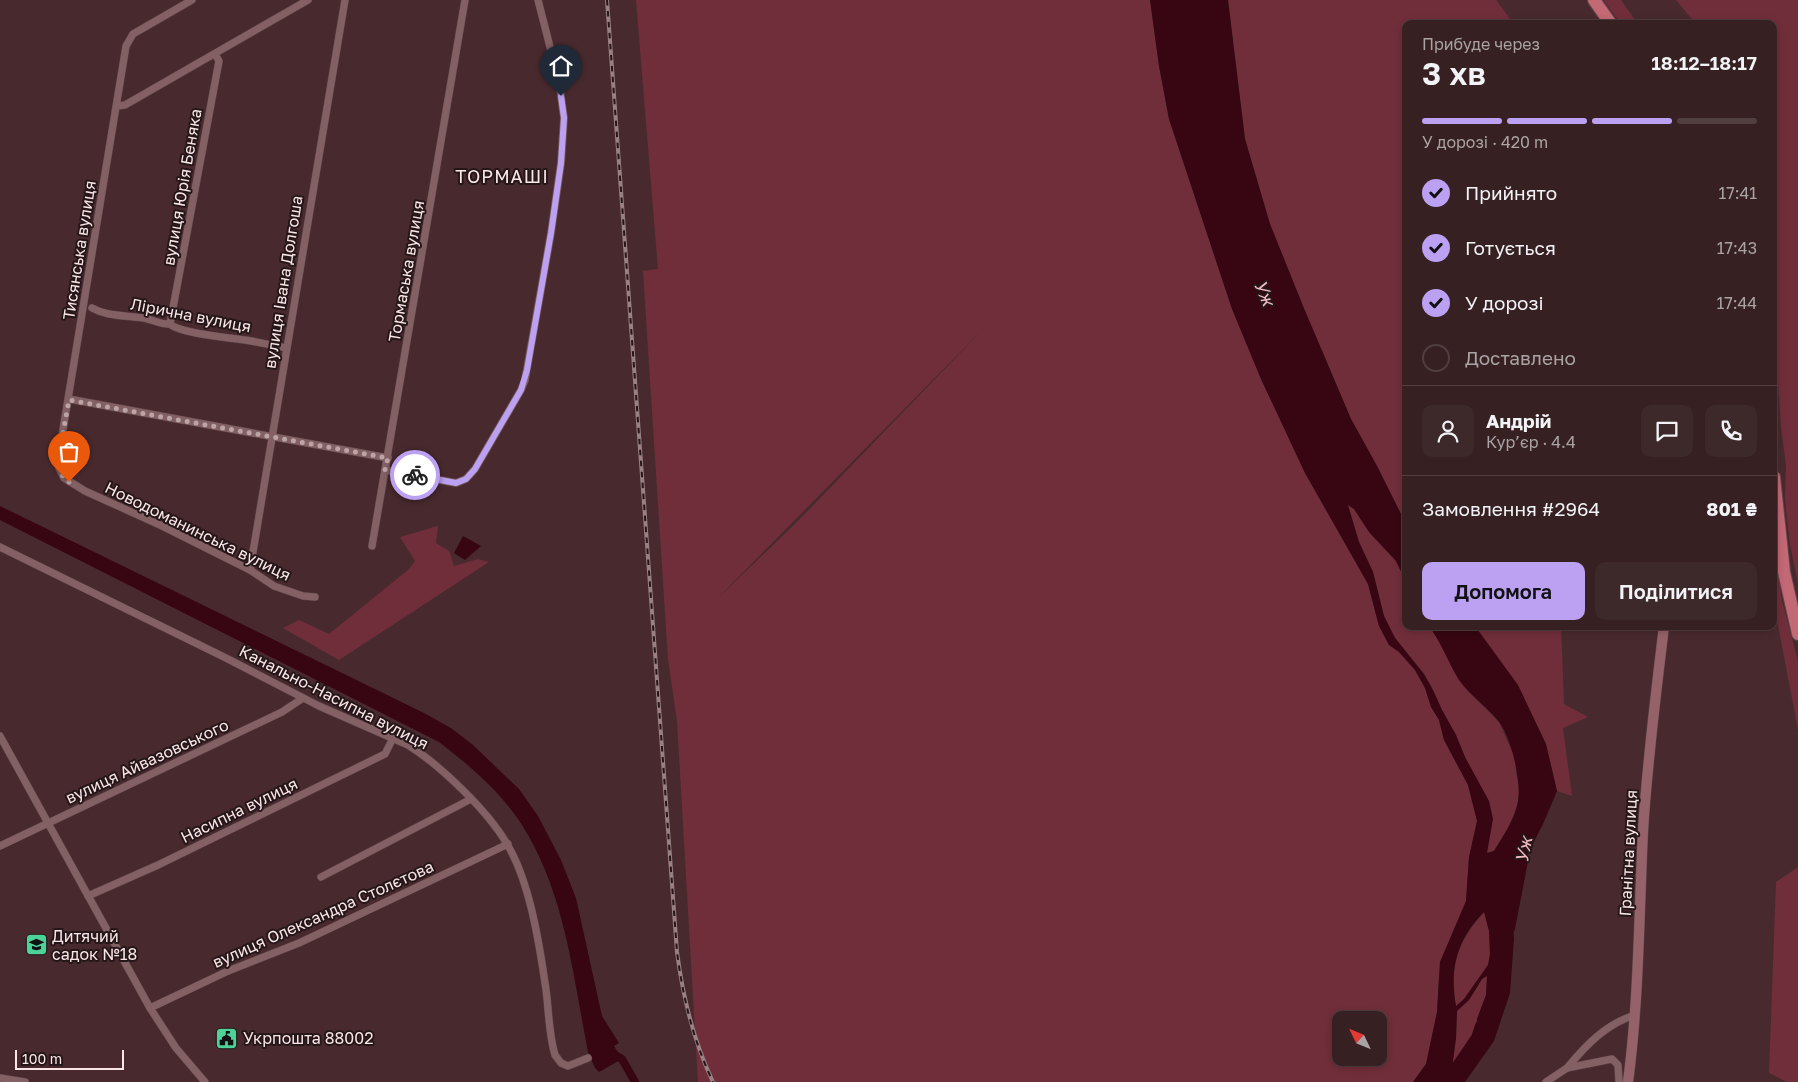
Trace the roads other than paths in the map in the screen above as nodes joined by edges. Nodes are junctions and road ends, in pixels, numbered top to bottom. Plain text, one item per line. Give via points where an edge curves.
1 (192, 0) edge
2 (308, 0) edge
3 (344, 0) edge
4 (465, 0) edge
5 (538, 0) edge
6 (1594, 0) edge
7 (1608, 20) edge
8 (215, 54) junction
9 (117, 106) junction
10 (92, 308) dead end
11 (170, 324) junction
12 (286, 348) junction
13 (69, 400) junction
14 (271, 436) junction
15 (388, 458) junction
16 (385, 470) junction
17 (1777, 506) edge
18 (372, 546) dead end
19 (0, 547) edge
20 (250, 570) junction
21 (315, 597) dead end
22 (1664, 630) edge
23 (1798, 634) edge
24 (303, 698) junction
25 (0, 736) edge
26 (393, 738) junction
27 (472, 799) junction
28 (48, 823) junction
29 (508, 844) junction
30 (0, 846) edge
31 (321, 877) dead end
32 (88, 896) junction
33 (150, 1008) junction
34 (1635, 1015) junction
35 (588, 1058) dead end
36 (1567, 1068) junction
37 (0, 1078) edge
38 (25, 1082) edge
39 (206, 1082) edge
40 (1546, 1082) edge
41 (1619, 1082) edge
42 (1628, 1082) edge

1 - 9 street, Тисянська вулиця via 133,34 126,46
2 - 8 street
3 - 12 street, вулиця Івана Долгоша
4 - 15 street, Тормаська вулиця
5 - 16 street via 559,82 564,118 551,233 525,380 475,469 466,479 456,483
6 - 7 highway
8 - 9 street via 126,105
8 - 11 street, вулиця Юрія Беняка via 219,61
9 - 13 street, Тисянська вулиця
10 - 11 street, Лірична вулиця
11 - 12 street, Лірична вулиця via 188,331
12 - 14 street, вулиця Івана Долгоша
13 - 14 street
13 - 20 street, Новодоманинська вулиця via 58,460 58,468 64,478
14 - 15 street
14 - 20 street, вулиця Івана Долгоша
15 - 16 street, Тормаська вулиця
16 - 18 street, Тормаська вулиця
17 - 23 highway via 1784,572
19 - 24 street, Канально-Насипна вулиця
20 - 21 street, Новодоманинська вулиця via 274,586
22 - 34 street, Гранітна вулиця via 1644,828
24 - 26 street, Канально-Насипна вулиця
24 - 28 street, вулиця Айвазовського via 282,712
25 - 28 street
26 - 27 street, Канально-Насипна вулиця via 421,753
26 - 32 street, Насипна вулиця via 385,754
27 - 29 street, Канально-Насипна вулиця
27 - 31 street
28 - 30 street, вулиця Айвазовського
28 - 32 street
29 - 33 street, вулиця Олександра Столєтова via 308,939 228,971
29 - 35 street, Канально-Насипна вулиця via 533,918 555,1055 568,1066
32 - 33 street
33 - 39 street via 176,1048
34 - 36 street via 1592,1040
34 - 42 street, Гранітна вулиця
36 - 40 street
36 - 41 street via 1612,1059 1618,1065
37 - 38 street

